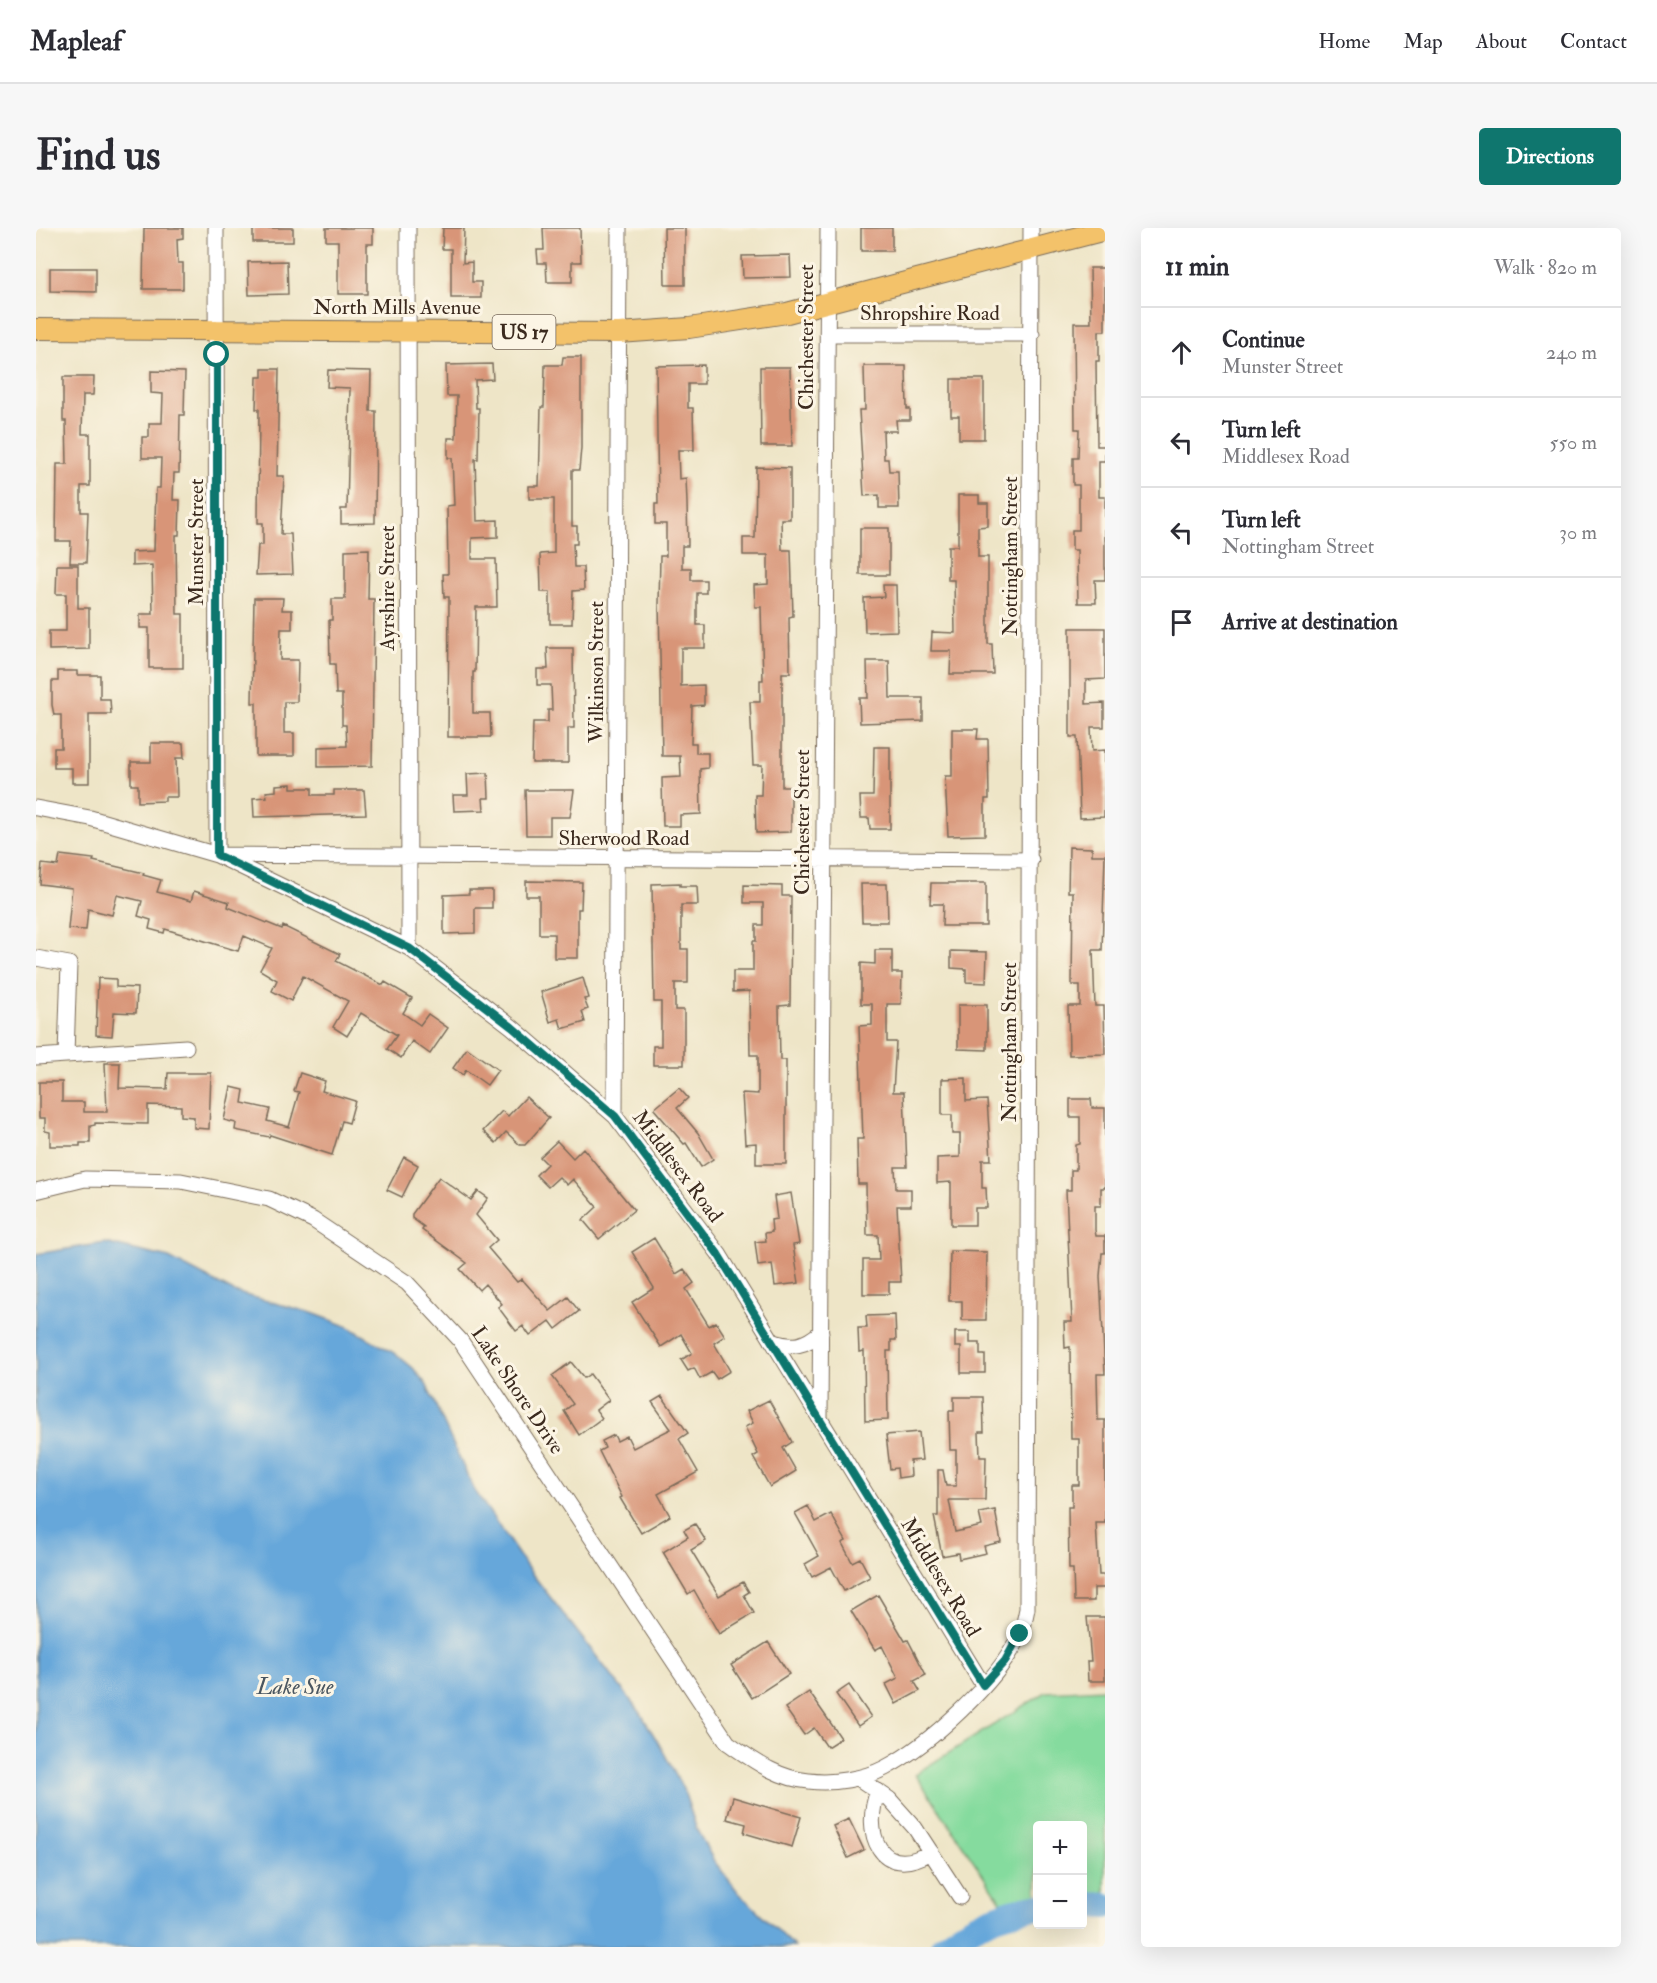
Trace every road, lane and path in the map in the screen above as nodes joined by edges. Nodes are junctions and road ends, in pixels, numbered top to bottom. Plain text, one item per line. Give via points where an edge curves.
1 (216, 228) edge
2 (408, 228) edge
3 (619, 228) edge
4 (828, 228) edge
5 (1105, 230) edge
6 (1031, 238) edge
7 (828, 303) junction
8 (36, 329) edge
9 (217, 329) junction
10 (408, 331) junction
11 (619, 333) junction
12 (828, 334) junction
13 (1032, 334) junction
14 (36, 808) edge
15 (217, 855) junction
16 (409, 858) junction
17 (616, 859) junction
18 (823, 859) junction
19 (1031, 860) junction
20 (409, 948) junction
21 (36, 958) edge
22 (186, 1047) dead end
23 (66, 1055) junction
24 (36, 1057) edge
25 (615, 1116) junction
26 (36, 1191) edge
27 (821, 1332) junction
28 (772, 1341) junction
29 (820, 1417) junction
30 (983, 1685) junction
31 (858, 1778) junction
32 (878, 1791) junction
33 (931, 1852) junction
34 (960, 1897) dead end

1 - 9 street, Munster Street
2 - 10 street, Ayrshire Street
3 - 11 street, Wilkinson Street
4 - 7 street, Chichester Street
5 - 6 main road, North Mills Avenue / US 17
6 - 7 main road, North Mills Avenue / US 17
6 - 13 street, Nottingham Street
7 - 11 main road, North Mills Avenue / US 17 via 721,324
7 - 12 street, Chichester Street
8 - 9 main road, North Mills Avenue / US 17
9 - 10 main road, North Mills Avenue / US 17
9 - 15 street, Munster Street
10 - 11 main road, North Mills Avenue / US 17
10 - 16 street, Ayrshire Street
11 - 17 street, Wilkinson Street
12 - 13 street, Shropshire Road
12 - 18 street, Chichester Street
13 - 19 street, Nottingham Street
14 - 15 street, Middlesex Road via 90,818
15 - 16 street, Sherwood Road
15 - 20 street, Middlesex Road
16 - 17 street, Sherwood Road
16 - 20 street, Ayrshire Street
17 - 18 street, Sherwood Road
17 - 25 street, Wilkinson Street
18 - 19 street, Sherwood Road
18 - 27 street, Chichester Street
19 - 30 street, Nottingham Street via 1027,1609 1020,1634 1005,1661
20 - 25 street, Middlesex Road via 512,1027
21 - 23 street via 69,964
22 - 23 street
23 - 24 street
25 - 28 street, Middlesex Road via 718,1254
26 - 31 street, Lake Shore Drive via 85,1179 181,1181 269,1199 313,1220 407,1283 460,1340 728,1743 768,1770 799,1779
27 - 28 street via 801,1346 786,1347
27 - 29 street, Chichester Street
28 - 29 street, Middlesex Road
29 - 30 street, Middlesex Road
30 - 31 street, Nottingham Street via 938,1731 884,1768
31 - 32 street
32 - 33 street via 889,1799
32 - 33 street via 871,1818 876,1838 889,1860 915,1862
33 - 34 street

